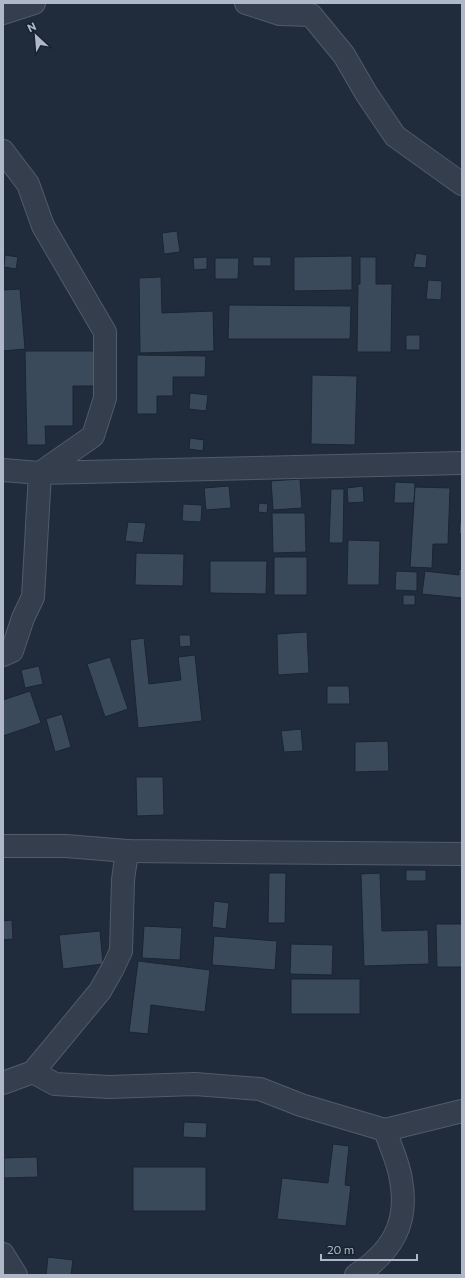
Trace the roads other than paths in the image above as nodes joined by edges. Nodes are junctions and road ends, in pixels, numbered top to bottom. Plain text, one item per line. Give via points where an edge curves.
1 (34, 3) edge
2 (246, 3) edge
3 (3, 14) edge
4 (3, 151) edge
5 (462, 184) edge
6 (462, 463) edge
7 (3, 470) edge
8 (40, 473) junction
9 (3, 655) edge
10 (3, 846) edge
11 (127, 851) junction
12 (462, 854) edge
13 (33, 1072) junction
14 (3, 1083) edge
15 (462, 1111) edge
16 (385, 1130) junction
17 (3, 1254) edge
18 (16, 1275) edge
19 (356, 1275) edge

1 - 3 street
2 - 5 street via 280,14 311,15 344,55 395,136
4 - 8 street via 28,184 43,226 105,332 105,398 93,436
6 - 8 street
7 - 8 street
8 - 9 street via 33,597 12,651
10 - 11 street via 66,846
11 - 12 street
11 - 13 street via 123,880 121,951 100,990
13 - 14 street
13 - 16 street via 55,1084 109,1087 195,1084 260,1089 301,1105
15 - 16 street
16 - 19 street via 401,1179 404,1212 392,1244
17 - 18 street

